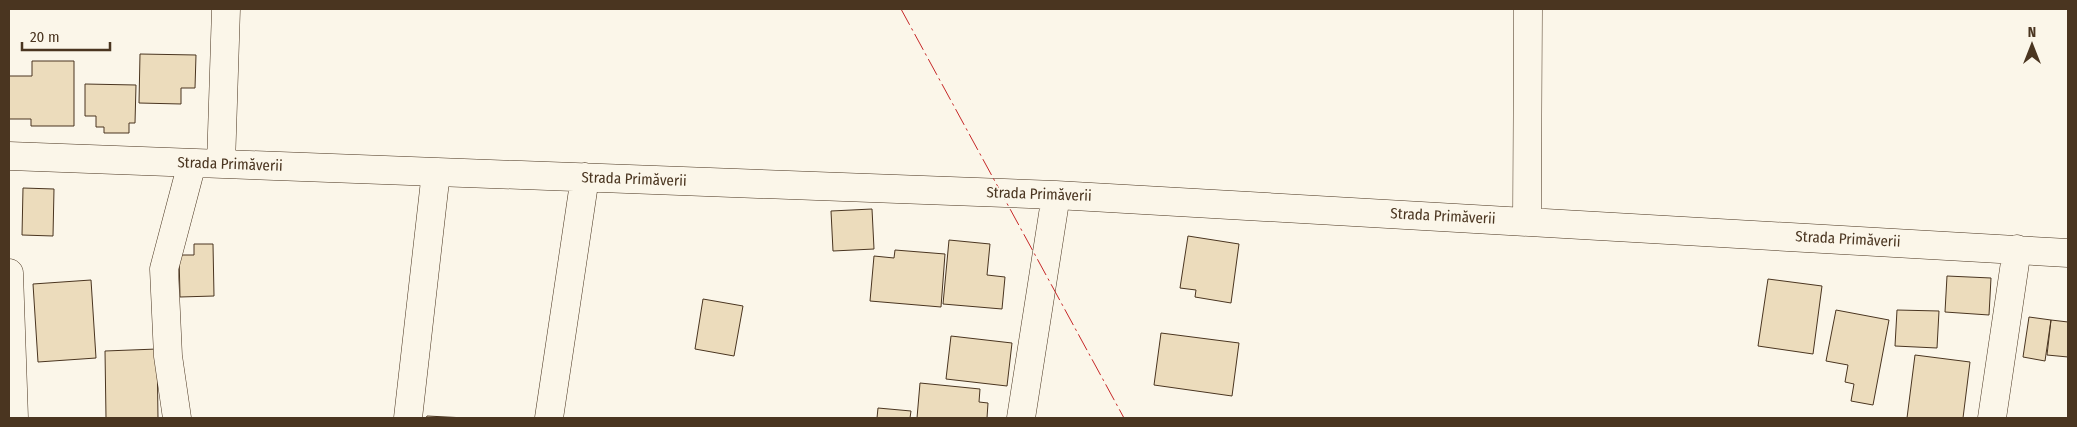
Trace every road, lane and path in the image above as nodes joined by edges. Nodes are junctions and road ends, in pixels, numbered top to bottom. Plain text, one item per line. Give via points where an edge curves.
1 (226, 9) edge
2 (1528, 9) edge
3 (9, 156) edge
4 (192, 163) junction
5 (221, 164) junction
6 (436, 172) junction
7 (585, 178) junction
8 (1056, 195) junction
9 (1527, 221) junction
10 (2017, 249) junction
11 (2068, 252) edge
12 (9, 273) edge
13 (14, 418) edge
14 (177, 418) edge
15 (408, 418) edge
16 (549, 418) edge
17 (1021, 418) edge
18 (1992, 418) edge

1 - 5 street
2 - 9 street
3 - 4 street, Strada Primăverii
4 - 5 street, Strada Primăverii
4 - 14 street via 164,269 168,356
5 - 6 street, Strada Primăverii
6 - 7 street, Strada Primăverii
6 - 15 street
7 - 8 street, Strada Primăverii
7 - 16 street
8 - 9 street, Strada Primăverii
8 - 17 street
9 - 10 street, Strada Primăverii
10 - 11 street, Strada Primăverii
10 - 18 street
12 - 13 street

